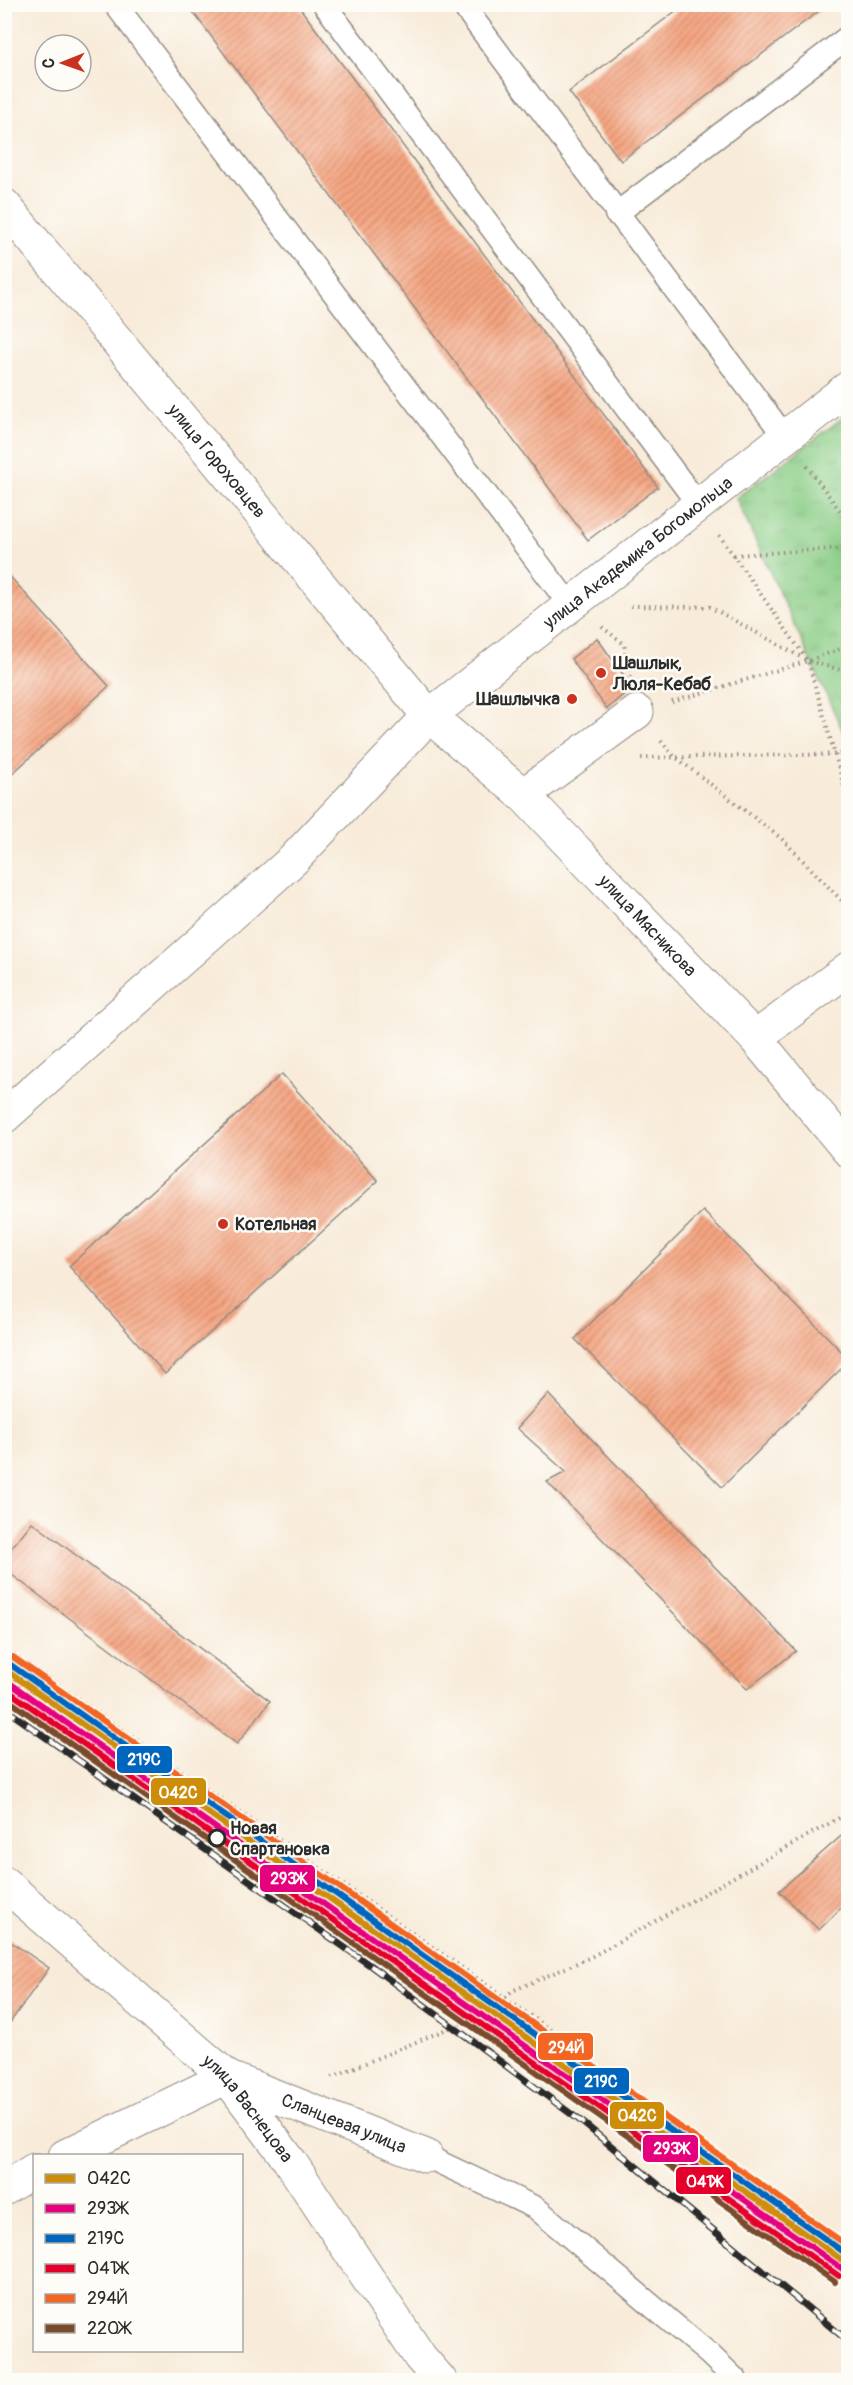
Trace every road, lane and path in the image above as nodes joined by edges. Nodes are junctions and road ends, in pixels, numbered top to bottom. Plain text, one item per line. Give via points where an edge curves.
1 (115, 4) edge
2 (462, 4) edge
3 (328, 5) edge
4 (849, 37) edge
5 (4, 205) edge
6 (616, 214) junction
7 (849, 388) edge
8 (785, 437) junction
9 (698, 504) junction
10 (849, 522) edge
11 (849, 548) edge
12 (733, 555) junction
13 (570, 605) junction
14 (628, 606) dead end
15 (849, 646) edge
16 (808, 661) junction
17 (849, 672) edge
18 (637, 712) junction
19 (429, 716) junction
20 (835, 753) junction
21 (849, 754) edge
22 (674, 756) junction
23 (640, 758) dead end
24 (523, 795) junction
25 (849, 800) edge
26 (849, 907) edge
27 (849, 969) edge
28 (755, 1038) junction
29 (4, 1117) edge
30 (849, 1150) edge
31 (4, 1647) edge
32 (849, 1813) edge
33 (4, 1883) edge
34 (505, 1998) junction
35 (596, 2061) dead end
36 (227, 2077) junction
37 (281, 2099) junction
38 (69, 2154) edge
39 (426, 2156) joint
40 (33, 2171) edge
41 (4, 2190) edge
42 (440, 2380) edge
43 (736, 2380) edge

1 - 13 lane
2 - 6 lane
3 - 9 lane
4 - 6 lane
5 - 19 street, улица Гороховцев
6 - 8 lane
7 - 8 street, улица Академика Богомольца
8 - 9 street, улица Академика Богомольца
8 - 10 path
9 - 12 path
9 - 13 street, улица Академика Богомольца
11 - 12 path
12 - 16 path
13 - 18 path via 624,644
13 - 19 street, улица Академика Богомольца
14 - 16 path via 710,607
15 - 16 path
16 - 17 path
16 - 18 path
16 - 20 path
18 - 22 path
18 - 24 street
19 - 24 street, улица Мясникова
19 - 29 street, улица Академика Богомольца via 293,860
20 - 21 path
20 - 22 path
20 - 25 path
22 - 23 path
22 - 26 path via 782,839
24 - 28 street, улица Мясникова
27 - 28 street
28 - 30 street, улица Мясникова
31 - 34 path
32 - 34 path via 591,1957 512,1991
33 - 36 street, улица Васнецова
34 - 35 path
34 - 37 path via 490,2012
36 - 37 street, Сланцевая улица
36 - 38 street
36 - 42 street, улица Васнецова via 289,2160 420,2357
37 - 39 street, Сланцевая улица
39 - 43 lane via 536,2208
40 - 41 street

